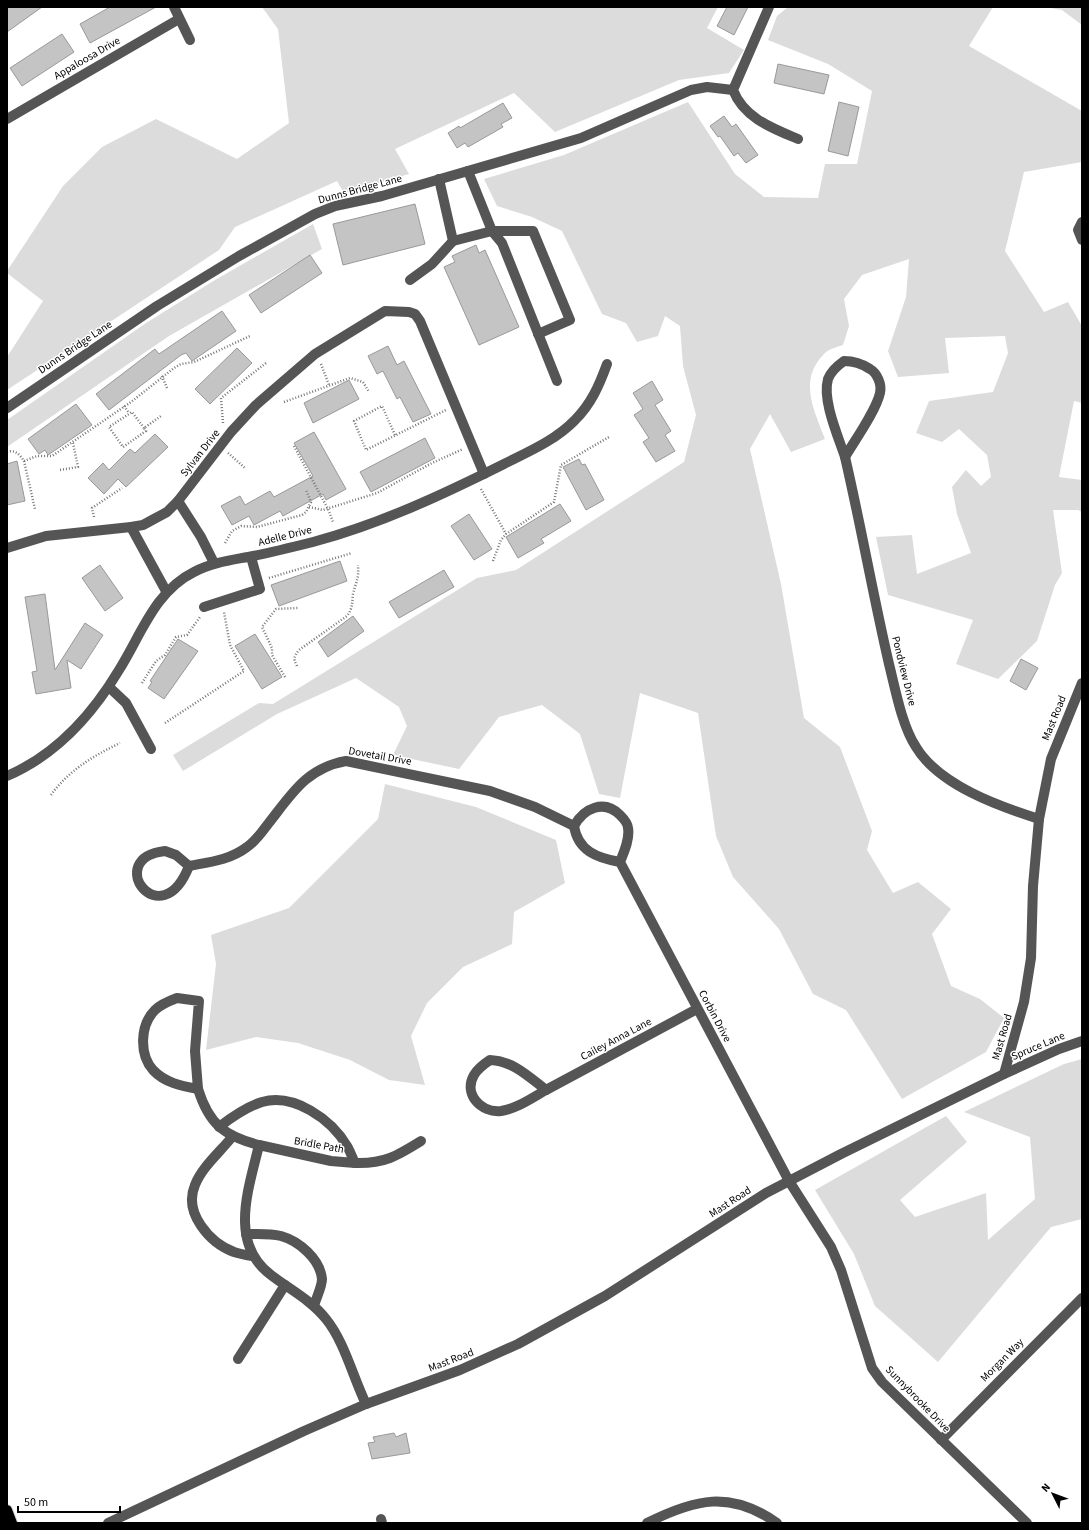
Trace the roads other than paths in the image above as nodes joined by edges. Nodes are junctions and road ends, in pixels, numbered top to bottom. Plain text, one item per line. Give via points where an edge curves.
1 (174, 7) edge
2 (769, 7) edge
3 (179, 18) junction
4 (190, 40) dead end
5 (733, 90) junction
6 (7, 119) edge
7 (798, 139) dead end
8 (468, 171) junction
9 (439, 180) junction
10 (1082, 222) edge
11 (492, 231) junction
12 (1082, 240) edge
13 (453, 241) junction
14 (410, 280) dead end
15 (538, 334) junction
16 (607, 364) dead end
17 (558, 382) dead end
18 (7, 408) edge
19 (844, 457) junction
20 (484, 474) junction
21 (178, 501) junction
22 (131, 527) junction
23 (7, 548) edge
24 (251, 557) junction
25 (214, 563) junction
26 (166, 591) junction
27 (204, 607) road end
28 (1082, 683) edge
29 (109, 687) junction
30 (151, 749) dead end
31 (7, 776) edge
32 (1039, 819) junction
33 (574, 826) junction
34 (620, 862) junction
35 (189, 866) junction
36 (697, 1009) junction
37 (1082, 1041) edge
38 (1004, 1074) junction
39 (198, 1089) junction
40 (546, 1090) junction
41 (219, 1127) junction
42 (232, 1137) junction
43 (421, 1141) dead end
44 (259, 1145) junction
45 (355, 1162) junction
46 (789, 1181) junction
47 (246, 1234) junction
48 (252, 1256) junction
49 (284, 1285) junction
50 (1082, 1298) edge
51 (314, 1306) junction
52 (238, 1360) dead end
53 (366, 1404) junction
54 (941, 1440) junction
55 (7, 1510) edge
56 (12, 1523) edge
57 (108, 1523) edge
58 (647, 1523) edge
59 (777, 1523) edge
60 (1027, 1523) edge

1 - 3 street
2 - 5 street
3 - 4 street
3 - 6 street, Appaloosa Drive
5 - 7 street via 738,101 752,116
5 - 8 street, Dunns Bridge Lane via 707,87 691,90 581,138
8 - 9 street, Dunns Bridge Lane
8 - 11 street
9 - 13 street
9 - 18 street, Dunns Bridge Lane via 335,206 283,230 157,306
10 - 12 street via 1078,230
11 - 13 street
11 - 15 street via 502,243
11 - 15 street via 533,231 570,320
13 - 14 street via 432,264
15 - 17 street
16 - 20 street, Adelle Drive via 595,396 574,421 532,449
19 - 19 street, Pondview Drive via 827,390 828,379 834,368 844,361 854,361 873,371 880,382 881,391 876,405
19 - 32 street, Pondview Drive via 897,693 916,747 929,763 960,786 978,796
20 - 21 street, Sylvan Drive via 430,343 415,314 385,311 316,354 261,401 231,432
20 - 24 street, Adelle Drive via 378,521 316,541
21 - 22 street, Sylvan Drive via 154,520
21 - 25 street
22 - 23 street, Sylvan Drive via 46,536
22 - 26 street
24 - 25 street, Adelle Drive
24 - 27 street via 260,589
25 - 26 street, Adelle Drive via 193,572
26 - 29 street, Adelle Drive
28 - 32 street, Mast Road via 1051,759
29 - 30 street via 126,703
29 - 31 street, Adelle Drive via 74,730 55,747
32 - 38 street, Mast Road via 1033,886 1031,958 1024,1002
33 - 34 street via 575,836 588,852 602,859
33 - 34 street via 580,815 591,809 604,807 614,810 623,818 628,828 628,841
33 - 35 street, Dovetail Drive via 535,807 490,791 346,761 330,764 301,783 248,847 224,860
34 - 36 street, Corbin Drive
35 - 35 street via 176,855 165,851 152,852 142,860 137,871 137,882 153,895 163,895 174,891 182,883
36 - 40 street, Cailey Anna Lane
36 - 46 street, Corbin Drive
37 - 38 street, Spruce Lane
38 - 46 street, Mast Road
39 - 39 street via 195,1051 199,1001 177,998 160,1006 148,1019 144,1032 144,1049 147,1061 163,1078
39 - 41 street via 203,1105
40 - 40 street, Cailey Anna Lane via 517,1068 502,1061 490,1060 473,1076 470,1087 473,1097 480,1106 489,1111 513,1108
41 - 42 street, Bridle Path
41 - 45 street, Bridle Path via 262,1102 294,1104 309,1109 324,1119 348,1146
42 - 44 street, Bridle Path
42 - 48 street via 195,1184 191,1206 202,1228 219,1243 234,1252
43 - 45 street via 389,1160 379,1163
44 - 45 street, Bridle Path via 331,1161
44 - 47 street via 246,1207
46 - 53 street, Mast Road via 766,1193 605,1296 544,1331 486,1359
46 - 54 street, Sunnybrooke Drive via 831,1247 844,1277 872,1368 882,1382
47 - 48 street
47 - 51 street via 282,1236 313,1258 322,1281
48 - 49 street
49 - 51 street
49 - 52 street
50 - 54 street, Morgan Way
51 - 53 street via 334,1332
53 - 57 street, Mast Road
54 - 60 street, Sunnybrooke Drive
55 - 56 main road
58 - 59 street via 676,1508 709,1500 743,1505

